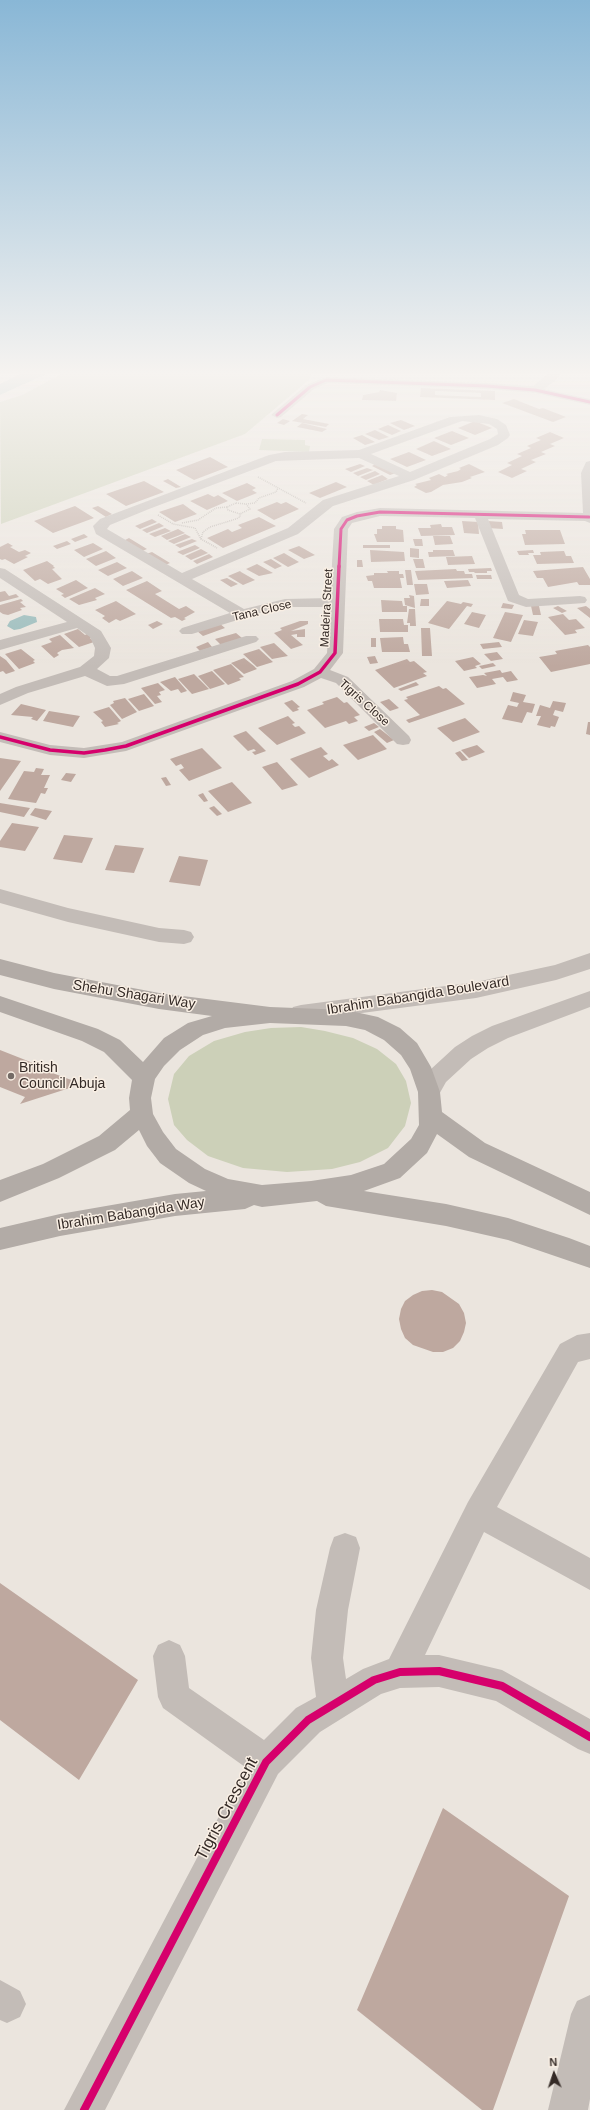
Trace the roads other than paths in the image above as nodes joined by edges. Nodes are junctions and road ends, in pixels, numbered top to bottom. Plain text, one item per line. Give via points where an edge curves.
1 (242, 469) edge
2 (394, 469) edge
3 (428, 469) edge
4 (589, 470) edge
5 (410, 477) junction
6 (480, 514) junction
7 (590, 518) edge
8 (0, 572) edge
9 (181, 579) junction
10 (580, 600) dead end
11 (338, 602) junction
12 (243, 614) junction
13 (78, 623) junction
14 (187, 631) dead end
15 (251, 639) dead end
16 (0, 645) edge
17 (86, 670) junction
18 (320, 672) junction
19 (0, 700) edge
20 (0, 736) edge
21 (403, 740) dead end
22 (0, 896) edge
23 (184, 937) dead end
24 (590, 961) edge
25 (0, 967) edge
26 (590, 999) edge
27 (0, 1004) edge
28 (281, 1015) junction
29 (144, 1077) junction
30 (429, 1092) junction
31 (142, 1114) junction
32 (430, 1117) junction
33 (0, 1191) edge
34 (311, 1192) junction
35 (262, 1196) junction
36 (590, 1204) edge
37 (0, 1239) edge
38 (590, 1257) edge
39 (590, 1346) edge
40 (478, 1512) junction
41 (345, 1548) dead end
42 (590, 1575) edge
43 (169, 1656) dead end
44 (400, 1672) junction
45 (333, 1706) junction
46 (590, 1737) edge
47 (266, 1762) junction
48 (590, 2014) edge
49 (84, 2110) edge
50 (568, 2110) edge

1 - 9 street via 144,506 100,526 101,531
2 - 5 street
3 - 5 street
4 - 7 street
5 - 9 street via 328,503 293,531
6 - 7 street, Madeira Street
6 - 10 street via 512,598 526,603
6 - 11 street, Madeira Street via 380,512 347,520 341,529
8 - 13 street
9 - 12 street
11 - 12 street, Tana Close via 285,603
11 - 18 street, Madeira Street via 336,653
12 - 14 street, Tana Close
13 - 16 street
13 - 17 street via 96,634 103,648 101,658
15 - 17 street via 118,681 107,681
17 - 19 street via 22,690
18 - 20 street, Madeira Street via 298,684 126,746 84,753 50,750
18 - 21 street, Tigris Close via 342,680
22 - 23 street via 68,915 159,935
24 - 28 street, Ibrahim Babangida Boulevard via 556,972 476,990
25 - 28 main road, Shehu Shagari Way via 101,991
26 - 30 street via 500,1032 480,1042 463,1053 438,1076
27 - 29 main road via 112,1046
28 - 29 main road via 225,1020 196,1029 172,1044
28 - 30 main road via 364,1021 392,1034 409,1049 420,1067
29 - 31 main road via 140,1098
30 - 32 main road
31 - 33 main road via 107,1143 51,1171
31 - 35 main road via 155,1139 168,1156 197,1176 225,1189
32 - 34 main road via 430,1126 419,1146 392,1171 351,1185
32 - 36 main road via 477,1150
34 - 35 main road
34 - 38 main road via 446,1215 508,1229
35 - 37 main road, Ibrahim Babangida Way via 176,1205 60,1225
39 - 40 street via 577,1348 569,1353
40 - 42 street
40 - 44 street
41 - 45 street via 332,1610 327,1658
43 - 47 street via 174,1697
44 - 45 street, Tigris Crescent via 374,1680
44 - 46 street, Tigris Crescent via 439,1671 502,1686
45 - 47 street, Tigris Crescent via 308,1720
47 - 49 street, Tigris Crescent
48 - 50 street

